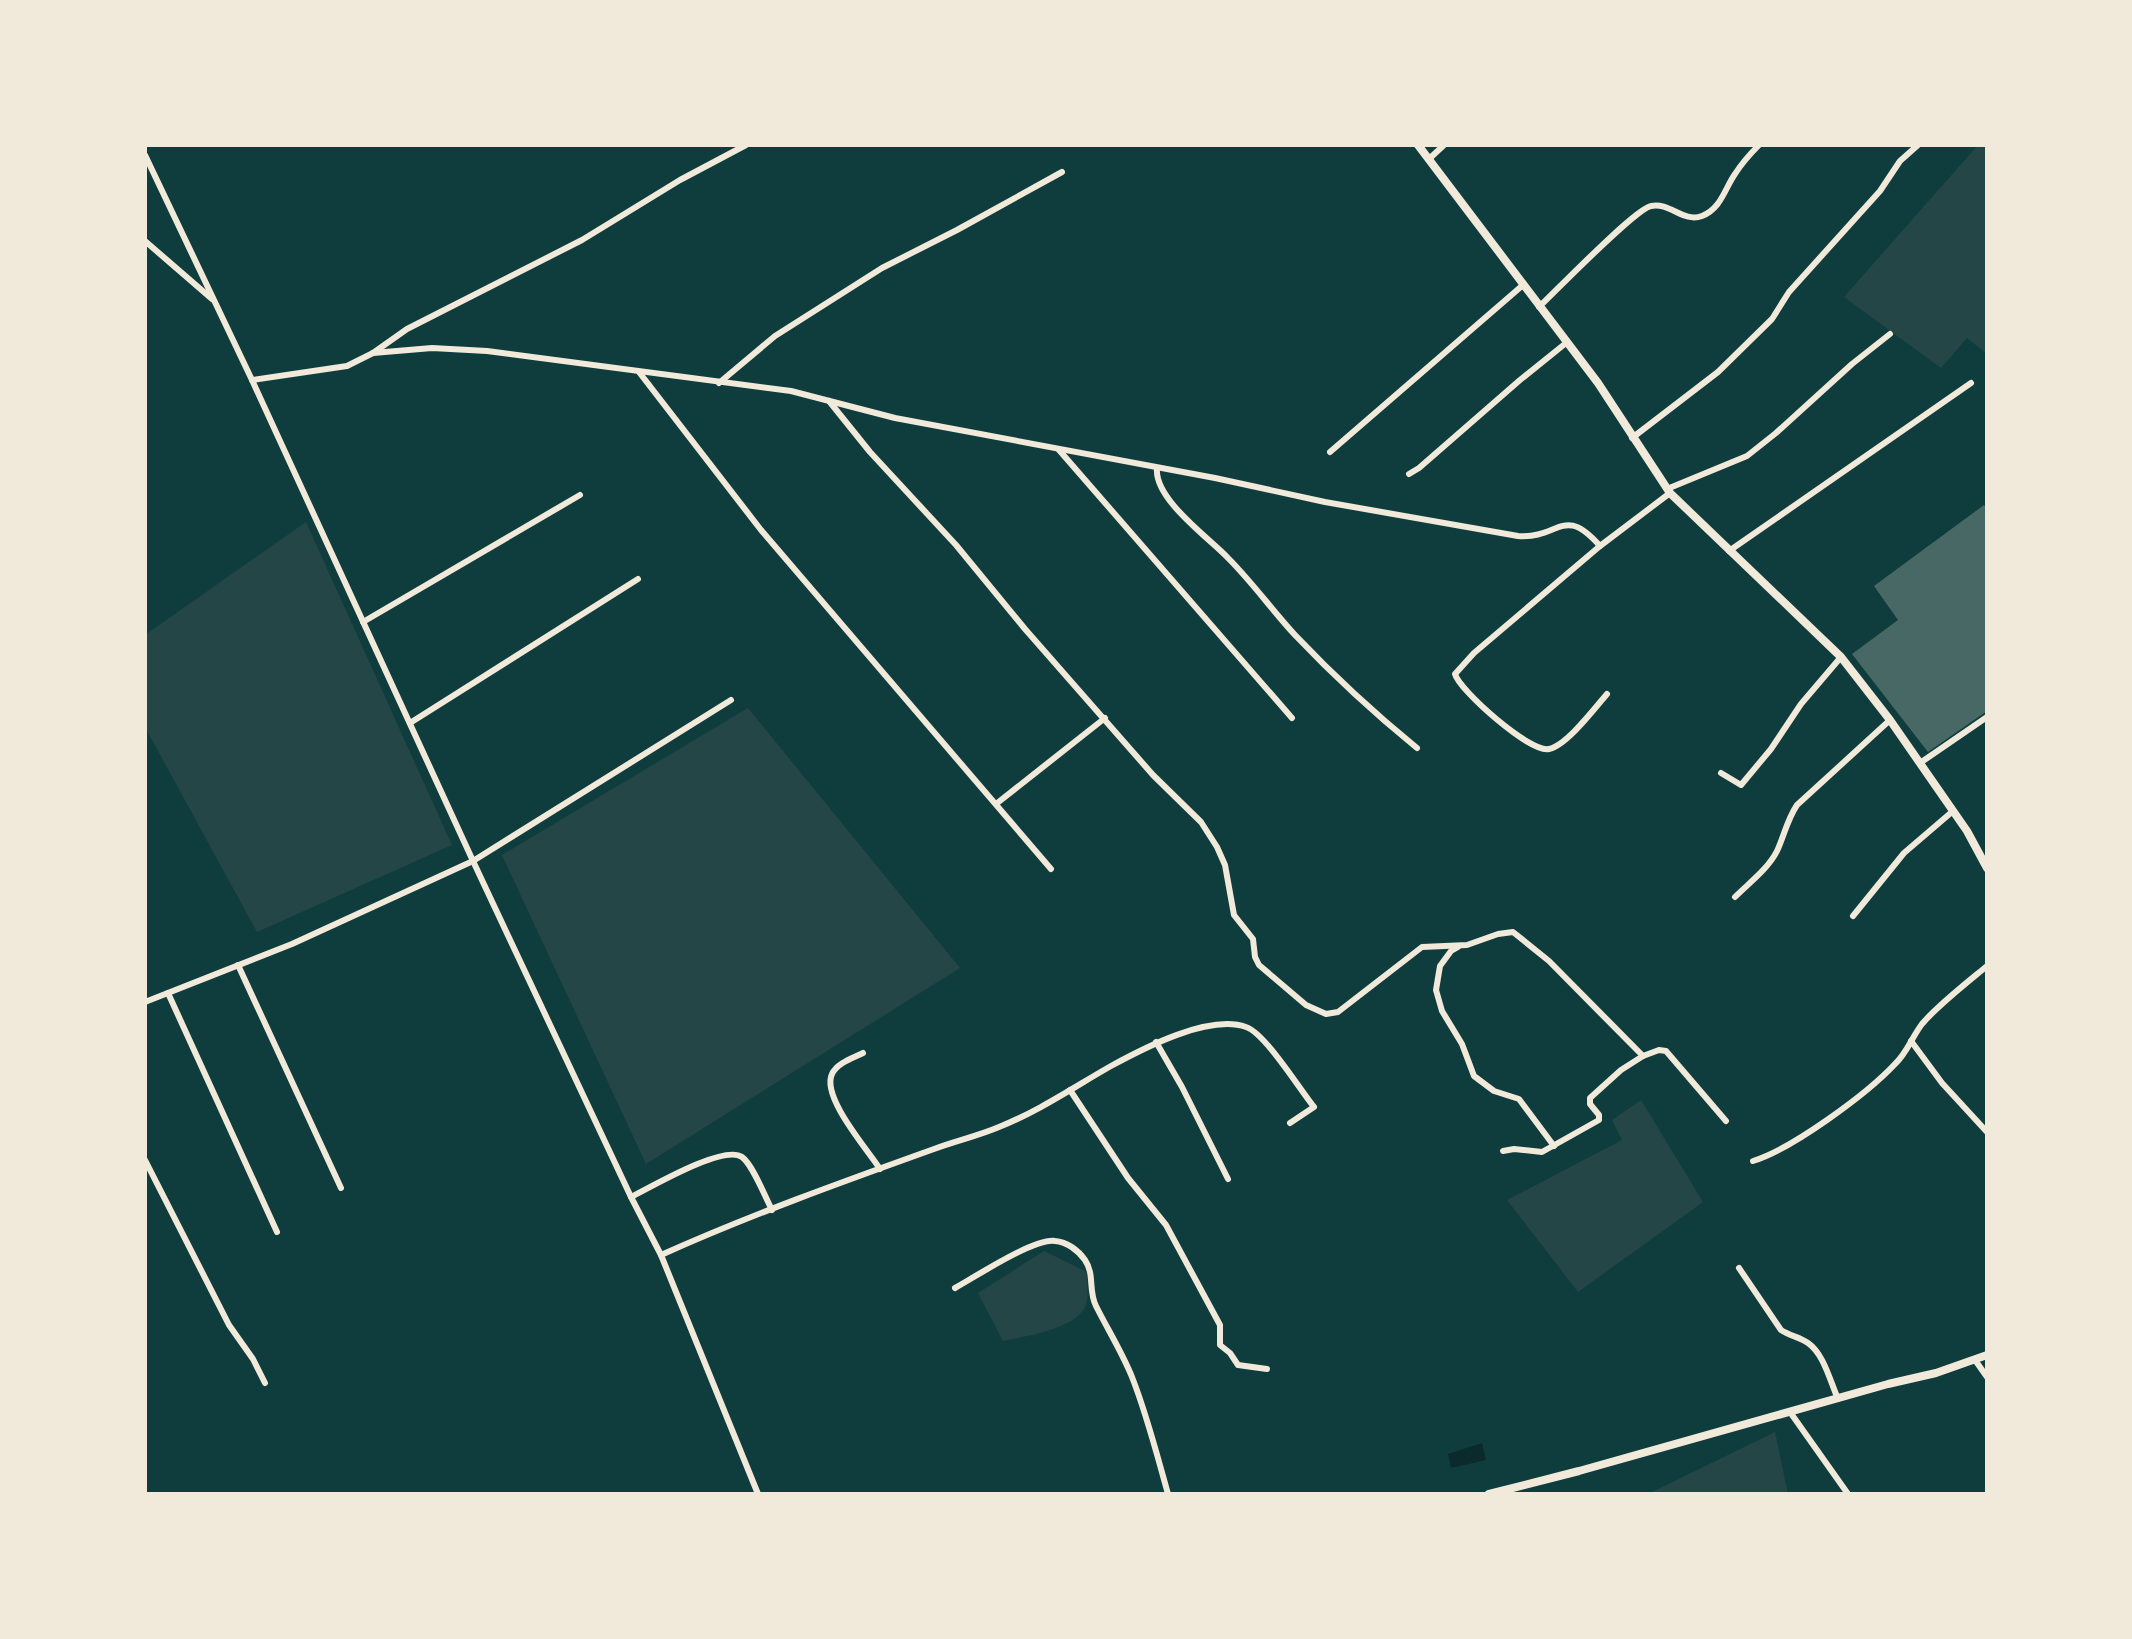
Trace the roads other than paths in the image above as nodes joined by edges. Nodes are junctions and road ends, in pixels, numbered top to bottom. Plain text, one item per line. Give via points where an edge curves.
1 (746, 145) edge
2 (1418, 145) edge
3 (1444, 145) edge
4 (1759, 145) edge
5 (1918, 145) edge
6 (145, 155) edge
7 (1429, 159) junction
8 (1062, 172) dead end
9 (145, 241) edge
10 (1523, 285) junction
11 (214, 302) junction
12 (1539, 307) junction
13 (1890, 334) dead end
14 (1566, 343) junction
15 (373, 353) junction
16 (639, 372) junction
17 (252, 380) junction
18 (719, 383) junction
19 (1971, 383) dead end
20 (828, 400) junction
21 (1632, 438) junction
22 (1058, 449) junction
23 (1330, 452) dead end
24 (1157, 468) junction
25 (1409, 474) dead end
26 (1669, 491) junction
27 (580, 495) dead end
28 (1600, 546) junction
29 (1729, 551) junction
30 (638, 579) dead end
31 (363, 622) junction
32 (1841, 657) junction
33 (1607, 694) dead end
34 (731, 701) dead end
35 (1987, 717) edge
36 (1105, 718) junction
37 (1292, 718) dead end
38 (1890, 720) junction
39 (410, 723) junction
40 (1417, 748) dead end
41 (1920, 763) junction
42 (1721, 772) dead end
43 (996, 804) junction
44 (1953, 811) junction
45 (473, 861) junction
46 (1987, 868) edge
47 (1051, 869) dead end
48 (1735, 897) dead end
49 (1853, 916) dead end
50 (1460, 946) junction
51 (239, 965) junction
52 (1987, 966) edge
53 (168, 993) junction
54 (145, 1002) edge
55 (1911, 1041) junction
56 (1156, 1042) junction
57 (863, 1053) dead end
58 (1643, 1056) junction
59 (1070, 1090) junction
60 (1726, 1121) dead end
61 (1290, 1123) dead end
62 (1987, 1132) edge
63 (1554, 1146) junction
64 (1503, 1151) dead end
65 (145, 1160) edge
66 (1753, 1161) dead end
67 (880, 1169) junction
68 (1228, 1179) dead end
69 (341, 1188) dead end
70 (631, 1197) junction
71 (772, 1210) junction
72 (277, 1232) dead end
73 (661, 1255) junction
74 (1739, 1268) dead end
75 (955, 1288) dead end
76 (1987, 1355) edge
77 (1975, 1360) junction
78 (1267, 1369) dead end
79 (1987, 1377) edge
80 (265, 1383) dead end
81 (1838, 1399) junction
82 (1790, 1412) junction
83 (758, 1494) edge
84 (1168, 1494) edge
85 (1489, 1494) edge
86 (1848, 1494) edge

1 - 15 street via 582,240 407,329
2 - 7 street
3 - 7 street
4 - 12 street via 1745,159 1718,204 1702,216 1685,217 1662,205 1641,211
5 - 21 street via 1789,292 1772,320 1718,372
6 - 11 street
7 - 10 street
8 - 18 street via 883,268 775,336
9 - 11 street
10 - 12 street
10 - 23 street
11 - 17 street
12 - 14 street
13 - 26 street via 1747,456
14 - 21 street
14 - 25 street
15 - 16 street via 432,348 487,351
15 - 17 street via 347,366
16 - 18 street
16 - 43 street via 761,530
17 - 31 street
18 - 20 street
19 - 29 street
20 - 22 street via 895,418
20 - 36 street
21 - 26 street
22 - 24 street
22 - 37 street
24 - 28 street via 1518,536 1540,535 1574,524
24 - 40 street via 1158,481 1178,510 1229,559 1295,635
26 - 28 street
26 - 29 street
27 - 31 street
28 - 33 street via 1455,674 1509,730 1546,750 1573,732
29 - 32 street
30 - 39 street
31 - 39 street
32 - 38 street
32 - 42 street via 1741,785
34 - 45 street
35 - 41 street
36 - 43 street
36 - 50 street via 1201,822 1217,847 1234,915 1252,939 1259,965 1306,1005 1326,1014 1338,1012 1422,947
38 - 41 street
38 - 48 street via 1797,805 1769,864
39 - 45 street
41 - 44 street
43 - 47 street
44 - 46 street
44 - 49 street via 1904,853
45 - 51 street
45 - 70 street
50 - 58 street via 1505,932 1518,934
50 - 63 street via 1440,966 1436,990 1442,1011 1475,1076 1494,1091 1519,1099
51 - 53 street
51 - 69 street
52 - 55 street via 1925,1021
53 - 54 street
53 - 72 street
55 - 62 street
55 - 66 street via 1896,1064 1836,1112 1780,1150
56 - 59 street
56 - 61 street via 1211,1026 1238,1025 1255,1031 1314,1107
56 - 68 street
57 - 67 street via 837,1068 830,1089
58 - 60 street via 1666,1051
58 - 63 street via 1590,1098 1599,1120
59 - 67 street via 997,1128
59 - 78 street via 1128,1178 1166,1225 1215,1315 1221,1329 1220,1345 1238,1365
63 - 64 street via 1539,1153
65 - 80 street via 229,1325
67 - 71 street
70 - 71 street via 705,1161 734,1154 743,1158
70 - 73 street
71 - 73 street
73 - 83 street
74 - 81 street via 1782,1330 1815,1350
75 - 84 street via 1053,1240 1079,1252 1091,1272 1096,1305 1131,1376
76 - 77 street
77 - 79 street
77 - 81 street
81 - 82 street
82 - 85 street
82 - 86 street

